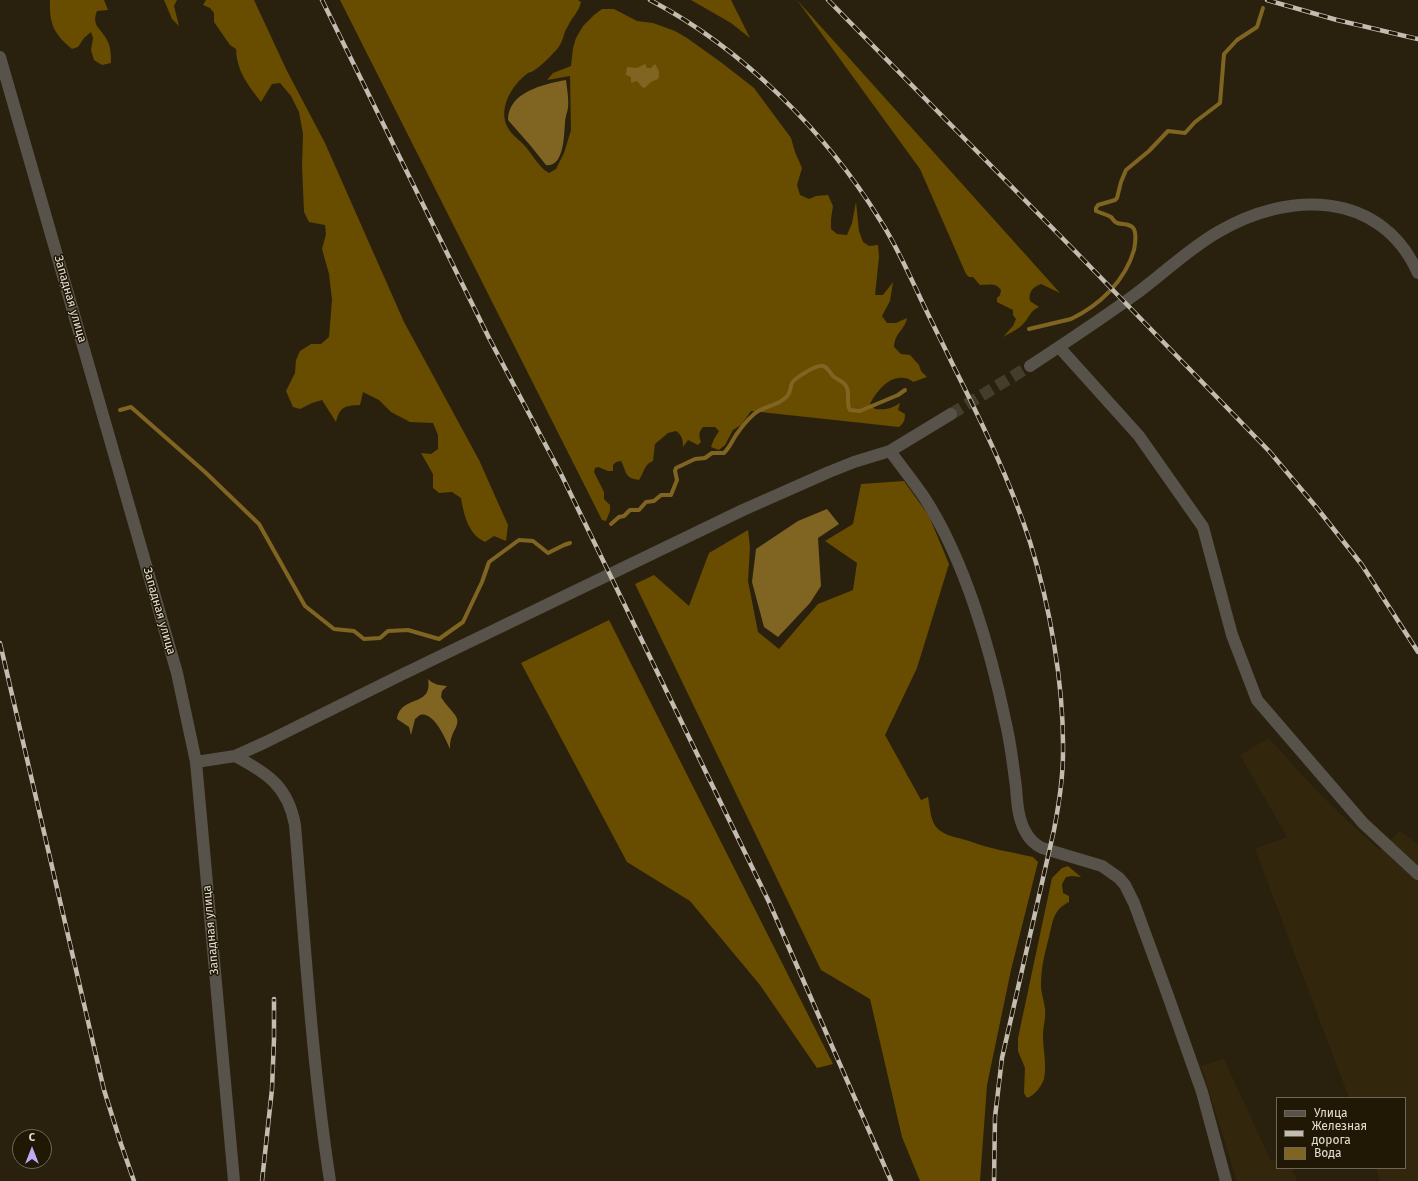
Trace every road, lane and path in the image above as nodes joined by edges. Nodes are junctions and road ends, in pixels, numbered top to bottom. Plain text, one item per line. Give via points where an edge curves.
1 (0, 57) edge
2 (1418, 273) edge
3 (1059, 347) junction
4 (1030, 366) tunnel mouth
5 (951, 414) tunnel mouth
6 (890, 451) junction
7 (235, 756) junction
8 (196, 762) junction
9 (1418, 874) edge
10 (234, 1181) edge
11 (330, 1181) edge
12 (1226, 1181) edge

1 - 8 street, Западная улица via 177,673
2 - 3 street via 1404,248 1362,214 1334,205 1298,205 1281,208 1252,216 1218,231
3 - 4 street
3 - 9 street via 1139,436 1203,527 1232,635 1257,700 1364,824
5 - 6 street
6 - 7 street via 829,472 743,510
6 - 12 street via 923,496 938,522 976,611 1005,717 1021,820 1025,830 1036,845 1102,866 1125,885 1202,1092
7 - 8 street
7 - 11 street via 269,777 283,792 293,812 322,1130
8 - 10 street, Западная улица

